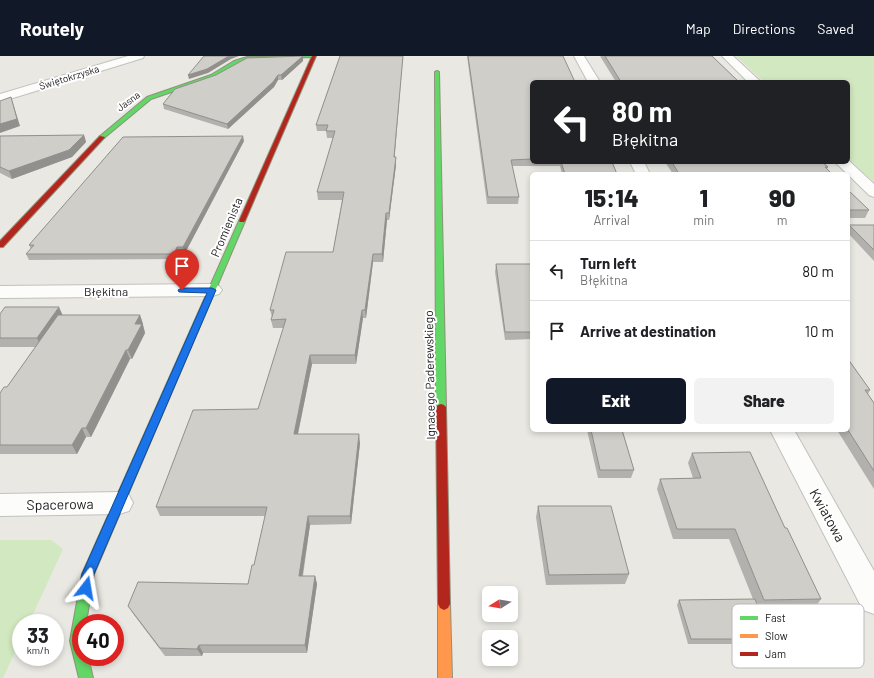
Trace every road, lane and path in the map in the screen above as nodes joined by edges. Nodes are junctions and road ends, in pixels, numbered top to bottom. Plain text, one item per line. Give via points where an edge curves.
1 (139, 56) edge
2 (314, 56) edge
3 (580, 56) edge
4 (727, 56) edge
5 (436, 72) dead end
6 (593, 80) edge
7 (753, 80) edge
8 (0, 98) edge
9 (844, 164) edge
10 (874, 192) edge
11 (0, 245) edge
12 (212, 290) junction
13 (0, 292) edge
14 (783, 432) edge
15 (119, 503) junction
16 (0, 505) edge
17 (874, 600) edge
18 (86, 678) edge
19 (444, 678) edge

1 - 8 street, Świętokrzyska
2 - 11 street, Jasna via 247,58 213,76 145,101 105,133
2 - 12 street, Promienista
3 - 6 street
4 - 7 street
5 - 19 street, Ignacego Paderewskiego
9 - 10 street
12 - 13 street, Błękitna
12 - 15 street, Promienista
14 - 17 street, Kwiatowa
15 - 16 street, Spacerowa
15 - 18 street, Promienista via 88,574 76,642

